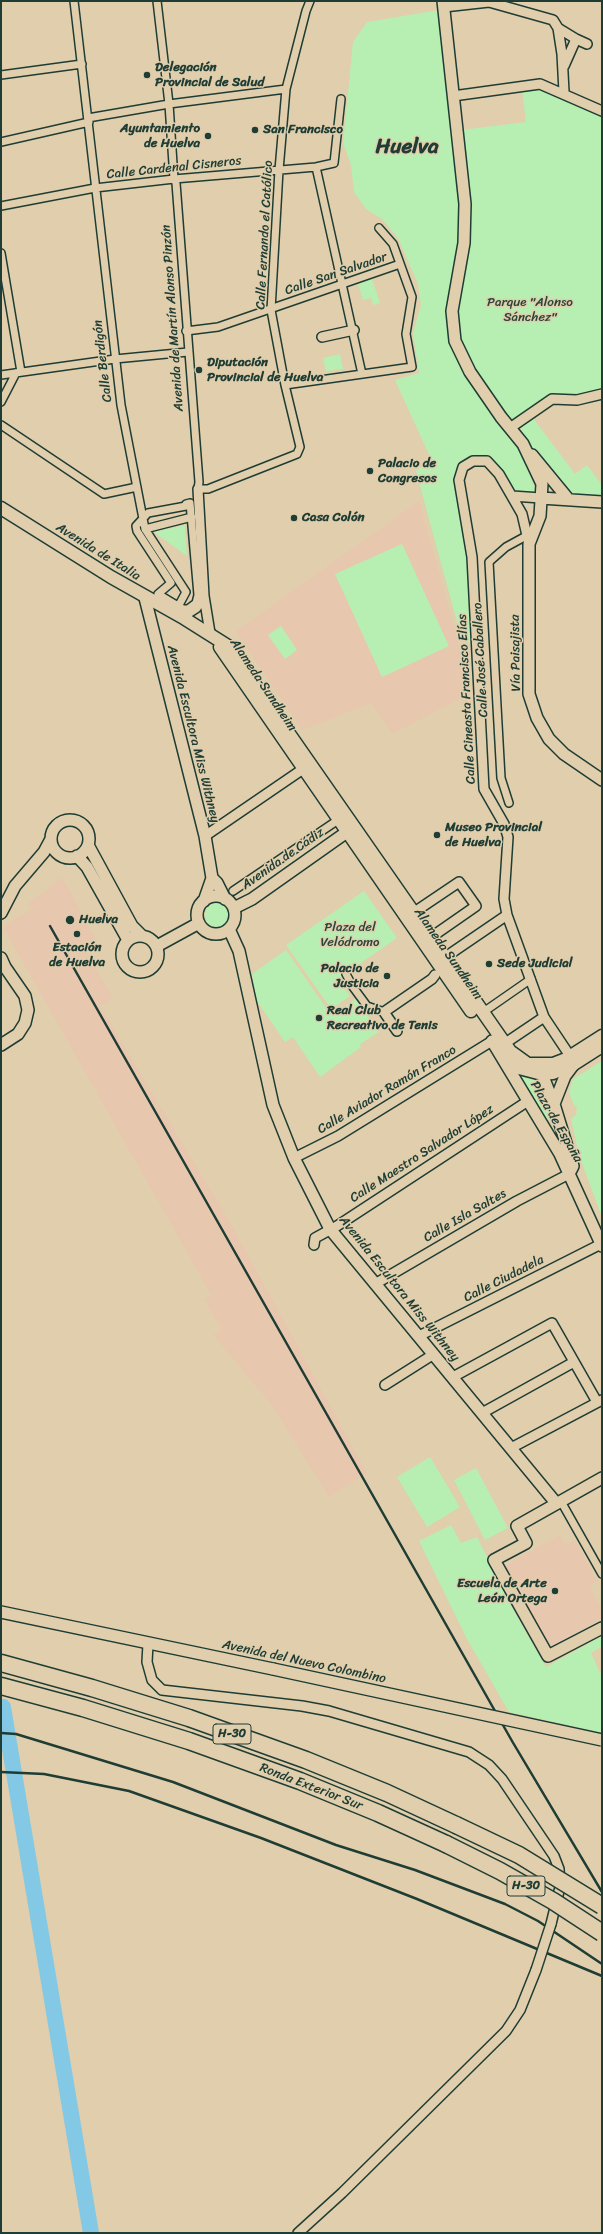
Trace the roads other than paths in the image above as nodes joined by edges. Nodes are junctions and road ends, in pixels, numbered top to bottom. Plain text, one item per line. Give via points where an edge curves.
1 (74, 1) edge
2 (157, 1) edge
3 (310, 1) edge
4 (444, 4) edge
5 (558, 28) junction
6 (576, 39) junction
7 (587, 44) dead end
8 (82, 64) junction
9 (563, 70) junction
10 (1, 75) edge
11 (286, 89) junction
12 (564, 92) junction
13 (453, 96) junction
14 (341, 99) dead end
15 (168, 104) junction
16 (602, 111) edge
17 (88, 120) junction
18 (1, 142) edge
19 (316, 167) junction
20 (279, 170) junction
21 (174, 179) junction
22 (95, 188) junction
23 (1, 206) edge
24 (379, 228) dead end
25 (1, 253) edge
26 (400, 264) junction
27 (344, 283) junction
28 (271, 310) junction
29 (354, 330) junction
30 (186, 331) junction
31 (322, 337) dead end
32 (188, 352) junction
33 (115, 359) junction
34 (19, 372) junction
35 (362, 374) junction
36 (1, 375) edge
37 (285, 385) junction
38 (602, 394) edge
39 (1, 402) edge
40 (1, 425) edge
41 (510, 428) junction
42 (523, 444) junction
43 (137, 487) junction
44 (198, 490) junction
45 (512, 496) junction
46 (541, 498) junction
47 (569, 500) junction
48 (602, 502) edge
49 (1, 508) edge
50 (192, 517) junction
51 (143, 519) junction
52 (145, 529) junction
53 (529, 540) junction
54 (204, 596) junction
55 (145, 598) junction
56 (180, 611) junction
57 (210, 634) junction
58 (303, 769) junction
59 (602, 780) edge
60 (509, 803) dead end
61 (338, 820) junction
62 (350, 829) junction
63 (205, 836) junction
64 (51, 839) junction
65 (88, 845) junction
66 (60, 855) junction
67 (77, 856) junction
68 (34, 863) junction
69 (212, 878) junction
70 (229, 895) junction
71 (204, 901) junction
72 (234, 908) junction
73 (1, 913) edge
74 (413, 913) junction
75 (507, 915) junction
76 (199, 923) junction
77 (229, 929) junction
78 (141, 935) junction
79 (430, 938) junction
80 (128, 940) junction
81 (157, 946) junction
82 (1, 958) edge
83 (444, 958) junction
84 (346, 974) dead end
85 (435, 975) dead end
86 (531, 979) junction
87 (384, 1012) junction
88 (482, 1013) junction
89 (544, 1017) junction
90 (397, 1031) dead end
91 (602, 1036) edge
92 (498, 1042) junction
93 (1, 1045) edge
94 (602, 1046) edge
95 (572, 1060) junction
96 (542, 1069) junction
97 (528, 1100) junction
98 (554, 1104) junction
99 (294, 1158) junction
100 (569, 1174) junction
101 (330, 1229) junction
102 (314, 1245) dead end
103 (602, 1245) edge
104 (375, 1284) junction
105 (419, 1336) junction
106 (434, 1354) junction
107 (574, 1362) junction
108 (453, 1378) junction
109 (385, 1385) dead end
110 (600, 1401) edge
111 (482, 1413) junction
112 (511, 1448) junction
113 (602, 1478) edge
114 (560, 1504) junction
115 (602, 1574) edge
116 (1, 1612) edge
117 (602, 1628) edge
118 (148, 1644) junction
119 (1, 1663) edge
120 (1, 1686) edge
121 (602, 1740) edge
122 (602, 1906) edge
123 (602, 1933) edge
124 (298, 2233) edge

1 - 8 street, Calle Berdigón
2 - 15 street, Avenida de Martín Alonso Pinzón
3 - 11 street, Calle Fernando el Católico
4 - 5 street via 489,2 553,20
4 - 13 street
5 - 6 street
5 - 9 street
6 - 7 street
6 - 9 street
8 - 10 street
8 - 17 street, Calle Berdigón
9 - 12 street
11 - 15 street
11 - 20 street, Calle Fernando el Católico
12 - 13 street via 540,84
12 - 16 street
13 - 41 street via 465,204 464,243 452,311 455,341 470,372
14 - 19 street, Calle Cardenal Cisneros via 334,163
15 - 17 street
15 - 21 street, Avenida de Martín Alonso Pinzón
17 - 18 street
17 - 22 street, Calle Berdigón
19 - 20 street, Calle Cardenal Cisneros
19 - 27 street
20 - 21 street, Calle Cardenal Cisneros
20 - 28 street, Calle Fernando el Católico
21 - 22 street, Calle Cardenal Cisneros
21 - 30 street, Avenida de Martín Alonso Pinzón
22 - 23 street, Calle Cardenal Cisneros
22 - 33 street, Calle Berdigón
24 - 26 street via 393,244
25 - 34 street
26 - 27 street, Calle San Salvador
26 - 35 street via 412,297 406,334 412,367
27 - 28 street, Calle San Salvador
27 - 29 street
28 - 30 street, Calle San Salvador via 218,327
28 - 37 street, Calle Fernando el Católico
29 - 31 street
29 - 35 street
30 - 32 street, Avenida de Martín Alonso Pinzón
32 - 33 street
32 - 44 street, Avenida de Martín Alonso Pinzón
33 - 34 street
33 - 43 street, Calle Berdigón
34 - 36 street
34 - 39 street
35 - 37 street
37 - 44 street, Calle Fernando el Católico via 299,451 208,489
38 - 41 street via 577,400 552,399
40 - 43 street via 104,494
41 - 42 street
42 - 46 street via 542,484
42 - 47 street
43 - 51 street, Calle Berdigón
44 - 54 street, Avenida de Martín Alonso Pinzón
45 - 46 street
45 - 53 street, Calle Cineasta Francisco Elías via 522,514
45 - 75 street, Calle Cineasta Francisco Elías via 499,474 487,461 473,461 463,468 458,480 472,557 484,788 504,824 508,837 504,899
46 - 47 street
46 - 53 street via 540,516
47 - 48 street
49 - 55 main road, Avenida de Italia
50 - 51 street via 190,503 148,514
50 - 51 street via 198,595 196,603 188,609 183,609 158,594 171,583 137,531 136,526
50 - 52 street
51 - 52 street, Calle Berdigón
52 - 56 street via 186,592
53 - 59 street, Vía Paisajista via 529,694 549,739 564,754
53 - 60 street, Calle José Caballero via 506,547 489,562 498,749 501,778
54 - 56 street via 196,608
54 - 57 street, Avenida de Martín Alonso Pinzón
55 - 56 main road, Avenida de Italia
55 - 63 street, Avenida Escultora Miss Withney
56 - 57 main road, Alameda Sundheim
57 - 58 main road, Alameda Sundheim
57 - 62 main road, Alameda Sundheim via 228,646 238,657
58 - 61 main road, Alameda Sundheim
58 - 63 street
61 - 62 main road, Alameda Sundheim
61 - 70 street
62 - 72 street, Avenida de Cádiz via 252,899
62 - 74 main road, Alameda Sundheim
62 - 92 main road, Alameda Sundheim
63 - 69 street, Avenida Escultora Miss Withney
64 - 65 street via 56,826 71,820 84,827
64 - 66 street via 52,845
64 - 68 street
65 - 67 street
65 - 78 street via 132,926
66 - 67 street
66 - 68 street
67 - 80 street via 87,867
68 - 73 street via 15,886
69 - 70 street, Avenida Escultora Miss Withney
69 - 71 street, Avenida Escultora Miss Withney
70 - 71 street
70 - 72 street
71 - 76 street via 198,912
72 - 77 street via 235,918
74 - 79 main road, Alameda Sundheim
74 - 79 street via 459,882 476,906
75 - 83 street
75 - 86 street, Calle Cineasta Francisco Elías
76 - 77 street via 207,932 213,934
76 - 81 street
77 - 99 street, Avenida Escultora Miss Withney via 239,952 272,1105
78 - 80 street
78 - 81 street
79 - 83 main road, Alameda Sundheim
80 - 81 street via 123,948 122,958 127,967 136,972 146,972 156,964 159,958
82 - 93 street via 25,996 28,1010 25,1023 18,1034
83 - 88 main road, Alameda Sundheim
84 - 87 street via 367,1006
85 - 87 street
86 - 88 street
86 - 89 street, Calle Cineasta Francisco Elías
87 - 90 street
88 - 92 main road, Alameda Sundheim
89 - 92 street, Calle Aviador Ramón Franco
89 - 95 street, Calle Cineasta Francisco Elías
91 - 95 main road
92 - 96 main road, Alameda Sundheim via 528,1064
92 - 97 street, Plaza de España
92 - 99 street, Calle Aviador Ramón Franco via 338,1136
94 - 95 main road
95 - 96 main road
95 - 98 street, Plaza de España
96 - 98 street, Plaza de España
97 - 100 street, Plaza de España
97 - 101 street, Calle Maestro Salvador López
98 - 100 street, Plaza de España via 572,1166
99 - 101 street, Avenida Escultora Miss Withney
100 - 103 street
100 - 104 street, Calle Isla Saltes via 517,1201
101 - 102 street, Calle Maestro Salvador López via 315,1238
101 - 104 street, Avenida Escultora Miss Withney
103 - 105 street, Calle Ciudadela
104 - 105 street, Avenida Escultora Miss Withney
105 - 106 street, Avenida Escultora Miss Withney
106 - 108 street, Avenida Escultora Miss Withney
106 - 109 street
107 - 108 street via 552,1323
107 - 110 street
107 - 111 street
108 - 111 street, Avenida Escultora Miss Withney
110 - 112 street
111 - 112 street, Avenida Escultora Miss Withney
112 - 114 street, Avenida Escultora Miss Withney
113 - 114 street
114 - 115 street
114 - 117 street via 517,1526 526,1543 494,1560 548,1656
116 - 118 street, Avenida del Nuevo Colombino
118 - 121 street, Avenida del Nuevo Colombino, bridge
118 - 124 street, bridge via 147,1662 152,1680 162,1690 329,1711 469,1752 489,1765 502,1779 554,1856 559,1869 560,1887 536,1970 520,2010 506,2031
119 - 122 highway, Ronda Exterior Sur / H-30, bridge via 189,1718 387,1793 518,1855
120 - 123 highway, Ronda Exterior Sur / H-30, bridge via 189,1741 300,1781 378,1813 446,1844 546,1897

